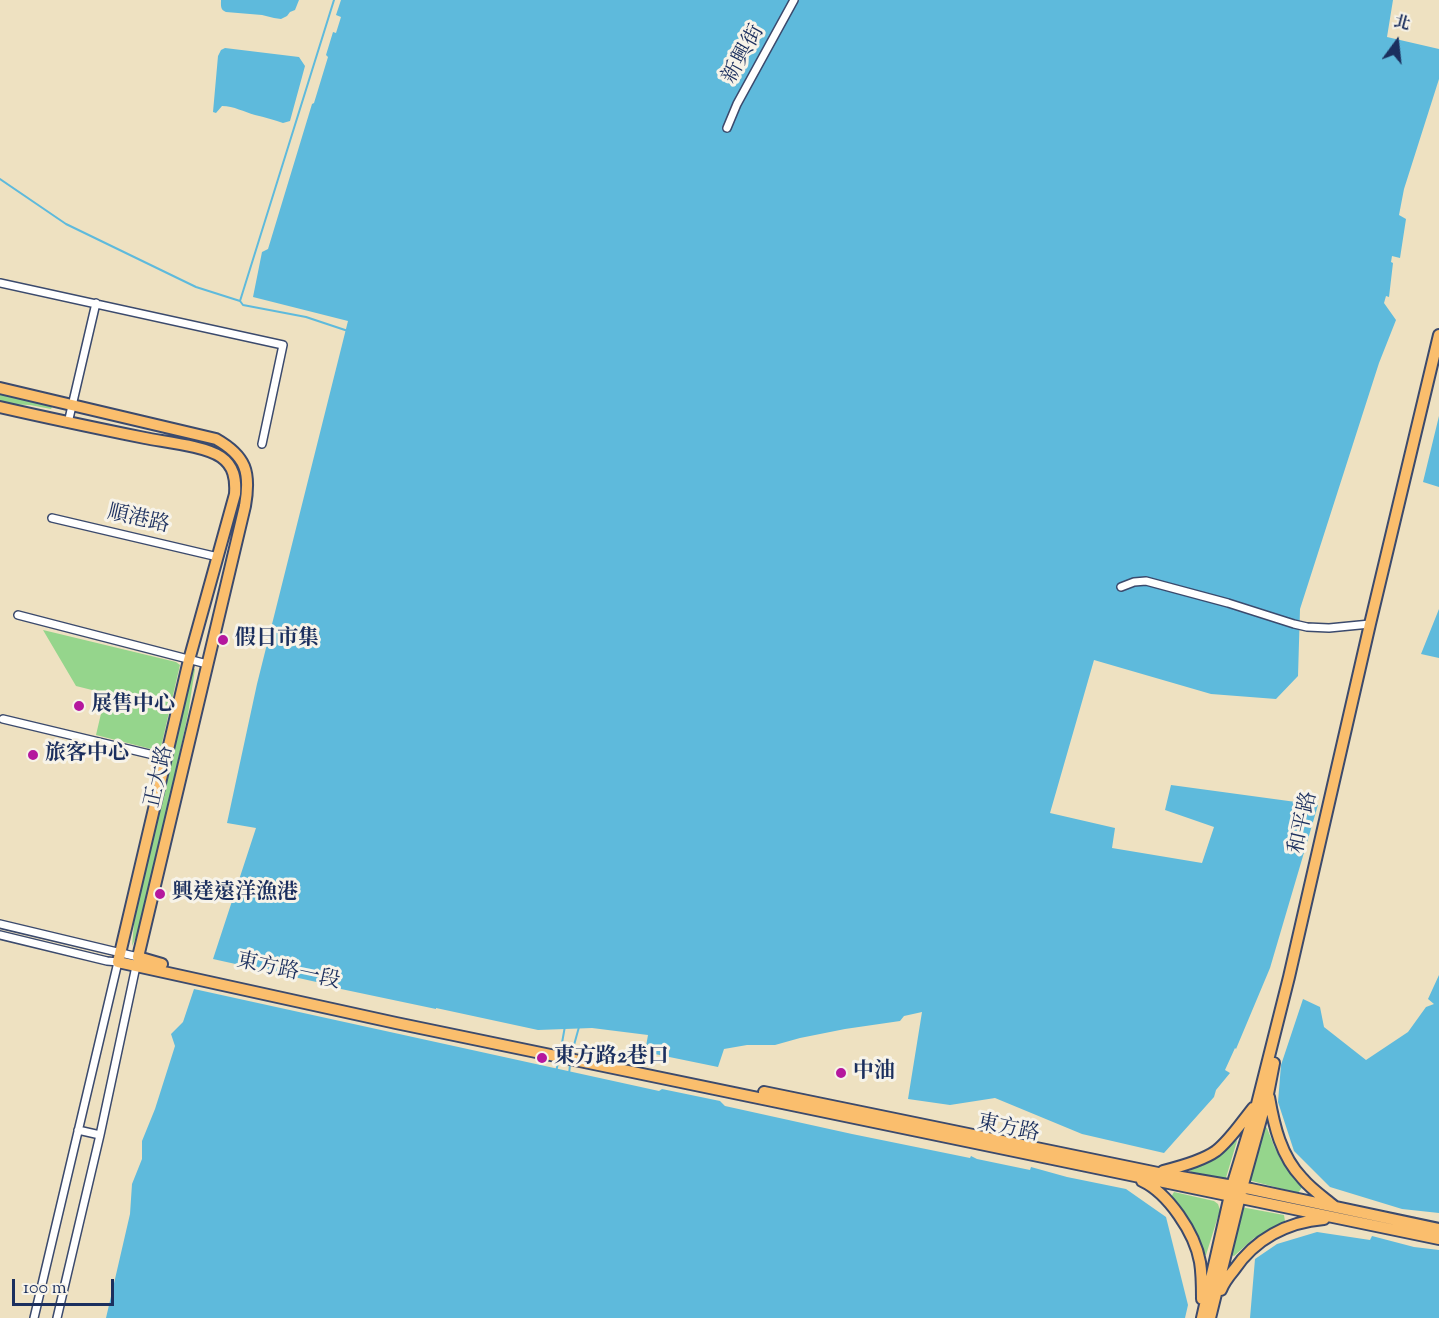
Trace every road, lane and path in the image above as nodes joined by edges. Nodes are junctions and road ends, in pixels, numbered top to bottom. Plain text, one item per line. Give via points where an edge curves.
1 (794, 0) edge
2 (727, 128) dead end
3 (0, 283) edge
4 (96, 303) junction
5 (1439, 335) edge
6 (1439, 362) edge
7 (0, 388) edge
8 (73, 405) junction
9 (0, 407) edge
10 (68, 423) junction
11 (262, 444) dead end
12 (52, 518) dead end
13 (218, 557) junction
14 (1121, 587) dead end
15 (18, 615) dead end
16 (1370, 624) junction
17 (189, 660) junction
18 (207, 664) junction
19 (3, 719) dead end
20 (166, 758) junction
21 (0, 924) edge
22 (0, 935) edge
23 (119, 957) junction
24 (137, 961) junction
25 (569, 1055) junction
26 (1268, 1094) junction
27 (1257, 1104) junction
28 (78, 1130) junction
29 (100, 1135) junction
30 (1158, 1173) junction
31 (1128, 1174) junction
32 (1236, 1192) junction
33 (1337, 1213) junction
34 (1439, 1229) edge
35 (1439, 1239) edge
36 (34, 1318) edge
37 (57, 1318) edge
38 (1202, 1318) edge
39 (1210, 1318) edge

1 - 2 street, 新興街
3 - 4 street
4 - 8 street
4 - 11 street via 283,345
5 - 16 main road, 和平路
6 - 26 main road, 和平路
7 - 8 main road, 正大路
8 - 10 street
8 - 18 main road, 正大路 via 216,440 238,456 245,467 248,492
9 - 10 main road, 正大路
10 - 13 main road, 正大路 via 189,446 222,458 234,472 236,488
12 - 13 street, 順港路
13 - 17 main road, 正大路
14 - 16 street via 1146,581 1307,627
15 - 17 street
16 - 27 main road, 和平路
17 - 18 street
17 - 20 main road, 正大路
18 - 24 main road, 正大路
19 - 20 street
20 - 23 main road, 正大路
21 - 23 street, 東方路一段
22 - 23 street, 東方路一段 via 107,961
23 - 24 main road, 東方路一段
23 - 28 street, 正大路
24 - 25 main road, 東方路一段
24 - 29 street, 正大路
25 - 30 main road, 東方路
25 - 31 main road, 東方路
26 - 32 main road, 和平路
26 - 33 main road via 1286,1157
27 - 30 main road via 1215,1152 1186,1166
27 - 32 main road, 和平路
28 - 29 street
28 - 36 street, 正大路
29 - 37 street, 正大路
30 - 32 main road, 東方路
31 - 32 main road, 東方路
31 - 38 main road via 1166,1199 1192,1238 1200,1261
32 - 33 main road, 東方路
32 - 38 main road, 和平路
32 - 39 main road, 和平路
33 - 34 main road, 東方路
33 - 35 main road, 東方路
33 - 39 main road via 1299,1223 1264,1239 1223,1284

